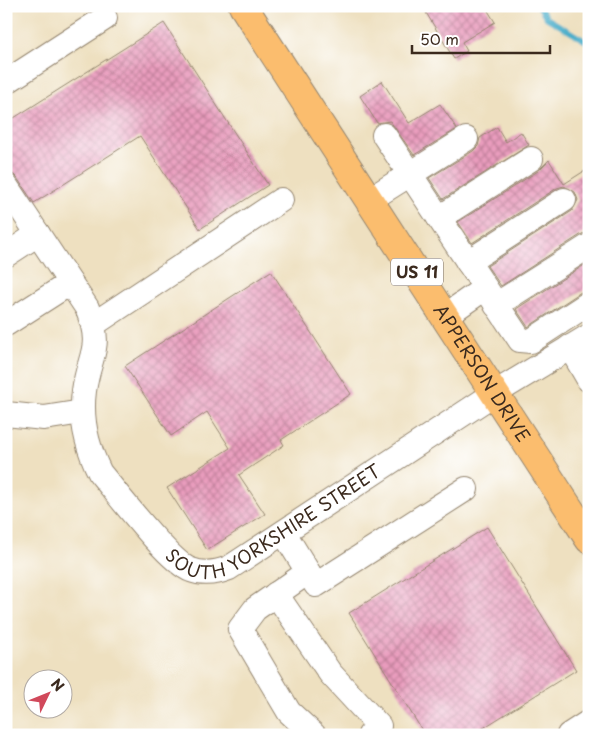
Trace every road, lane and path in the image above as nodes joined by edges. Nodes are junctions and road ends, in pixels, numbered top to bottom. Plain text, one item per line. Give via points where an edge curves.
1 (243, 6) edge
2 (105, 18) dead end
3 (6, 82) edge
4 (384, 135) dead end
5 (466, 139) dead end
6 (531, 159) dead end
7 (410, 174) junction
8 (7, 190) edge
9 (280, 200) dead end
10 (369, 200) junction
11 (564, 200) dead end
12 (439, 218) junction
13 (38, 234) junction
14 (589, 246) edge
15 (6, 255) edge
16 (468, 262) junction
17 (70, 283) junction
18 (491, 297) junction
19 (589, 303) edge
20 (445, 316) junction
21 (6, 324) edge
22 (94, 324) junction
23 (579, 341) edge
24 (589, 380) edge
25 (495, 394) junction
26 (82, 412) junction
27 (6, 414) edge
28 (466, 489) dead end
29 (284, 533) junction
30 (589, 539) edge
31 (308, 572) junction
32 (276, 594) junction
33 (589, 722) edge
34 (314, 735) edge
35 (370, 735) edge
36 (570, 735) edge

1 - 10 main road, APPERSON DRIVE / US 11
2 - 3 street
4 - 7 street
5 - 7 street
6 - 12 street
7 - 10 street
7 - 12 street
8 - 13 street
9 - 22 street
10 - 20 main road, APPERSON DRIVE / US 11
11 - 16 street
12 - 16 street
13 - 15 street
13 - 17 street
14 - 18 street
16 - 18 street
17 - 21 street
17 - 22 street
18 - 19 street via 520,340 531,341
18 - 20 street
20 - 25 main road, APPERSON DRIVE / US 11
22 - 26 street, SOUTH YORKSHIRE STREET via 94,355 84,389
23 - 24 street
23 - 25 street, SOUTH YORKSHIRE STREET
25 - 29 street, SOUTH YORKSHIRE STREET
25 - 30 main road, APPERSON DRIVE / US 11
26 - 27 street via 44,418
26 - 29 street, SOUTH YORKSHIRE STREET via 85,435 100,473 179,564 189,570 215,573 229,568
28 - 31 street via 316,585
29 - 31 street
31 - 32 street
32 - 34 street via 255,609 240,629 289,712
32 - 35 street via 330,673 379,726
33 - 36 street

